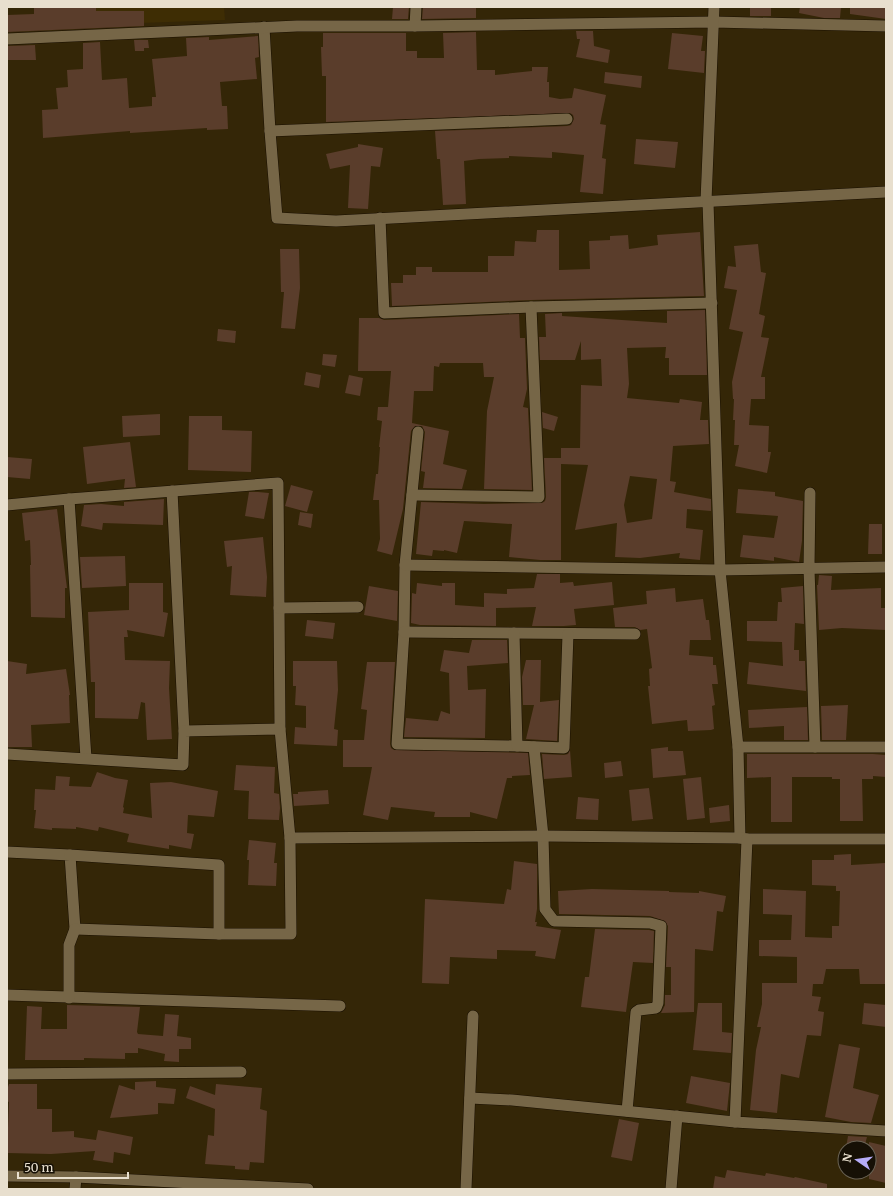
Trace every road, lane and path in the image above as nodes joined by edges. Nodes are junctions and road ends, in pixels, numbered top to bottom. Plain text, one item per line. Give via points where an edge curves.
1 (416, 7) edge
2 (714, 7) edge
3 (714, 22) junction
4 (415, 26) junction
5 (886, 26) edge
6 (264, 27) junction
7 (7, 39) edge
8 (567, 119) dead end
9 (270, 132) junction
10 (886, 192) edge
11 (707, 202) junction
12 (380, 218) junction
13 (712, 303) junction
14 (531, 307) junction
15 (418, 432) dead end
16 (172, 491) junction
17 (810, 493) dead end
18 (412, 494) junction
19 (69, 499) junction
20 (7, 505) edge
21 (405, 565) junction
22 (886, 567) edge
23 (809, 569) junction
24 (720, 570) junction
25 (358, 607) dead end
26 (279, 608) junction
27 (404, 632) junction
28 (514, 633) junction
29 (568, 634) junction
30 (635, 634) dead end
31 (280, 729) junction
32 (184, 731) junction
33 (517, 746) junction
34 (534, 747) junction
35 (815, 747) junction
36 (886, 747) edge
37 (738, 748) junction
38 (7, 754) edge
39 (86, 758) junction
40 (543, 836) junction
41 (290, 838) junction
42 (743, 839) junction
43 (886, 839) edge
44 (7, 852) edge
45 (70, 855) junction
46 (75, 929) junction
47 (219, 934) junction
48 (7, 996) edge
49 (69, 998) junction
50 (340, 1006) dead end
51 (473, 1016) dead end
52 (241, 1072) dead end
53 (7, 1074) edge
54 (470, 1098) junction
55 (628, 1111) junction
56 (677, 1116) junction
57 (735, 1122) junction
58 (886, 1131) edge
59 (7, 1176) edge
60 (76, 1177) junction
61 (75, 1189) edge
62 (308, 1189) edge
63 (466, 1189) edge
64 (671, 1189) edge

1 - 4 street
2 - 3 street
3 - 4 street
3 - 5 street
3 - 11 street
4 - 6 street
6 - 7 street
6 - 9 street
8 - 9 street
9 - 12 street via 277,218 336,221
10 - 11 street
11 - 12 street
11 - 13 street
12 - 14 street via 384,313
13 - 14 street
13 - 24 street
14 - 18 street via 538,498
15 - 18 street
16 - 19 street
16 - 26 street via 278,483
16 - 32 street
17 - 23 street
18 - 21 street
19 - 20 street
19 - 39 street
21 - 24 street
21 - 27 street
22 - 23 street
23 - 24 street
23 - 35 street
24 - 37 street
25 - 26 street
26 - 31 street
27 - 28 street
27 - 33 street via 398,744
28 - 29 street
28 - 33 street
29 - 30 street
29 - 34 street via 564,748
31 - 32 street
31 - 41 street
32 - 39 street via 183,765
33 - 34 street
34 - 40 street
35 - 36 street
35 - 37 street
37 - 42 street
38 - 39 street
40 - 41 street
40 - 42 street
40 - 55 street via 545,909 554,921 650,923 661,926 658,1003 656,1008 636,1012
41 - 47 street via 291,934
42 - 43 street
42 - 57 street
44 - 45 street
45 - 46 street
45 - 47 street via 219,865
46 - 47 street
46 - 49 street via 68,945
48 - 49 street
49 - 50 street
51 - 54 street
52 - 53 street
54 - 55 street
54 - 63 street
55 - 56 street
56 - 57 street
56 - 64 street
57 - 58 street
59 - 60 street
60 - 61 street
60 - 62 street

